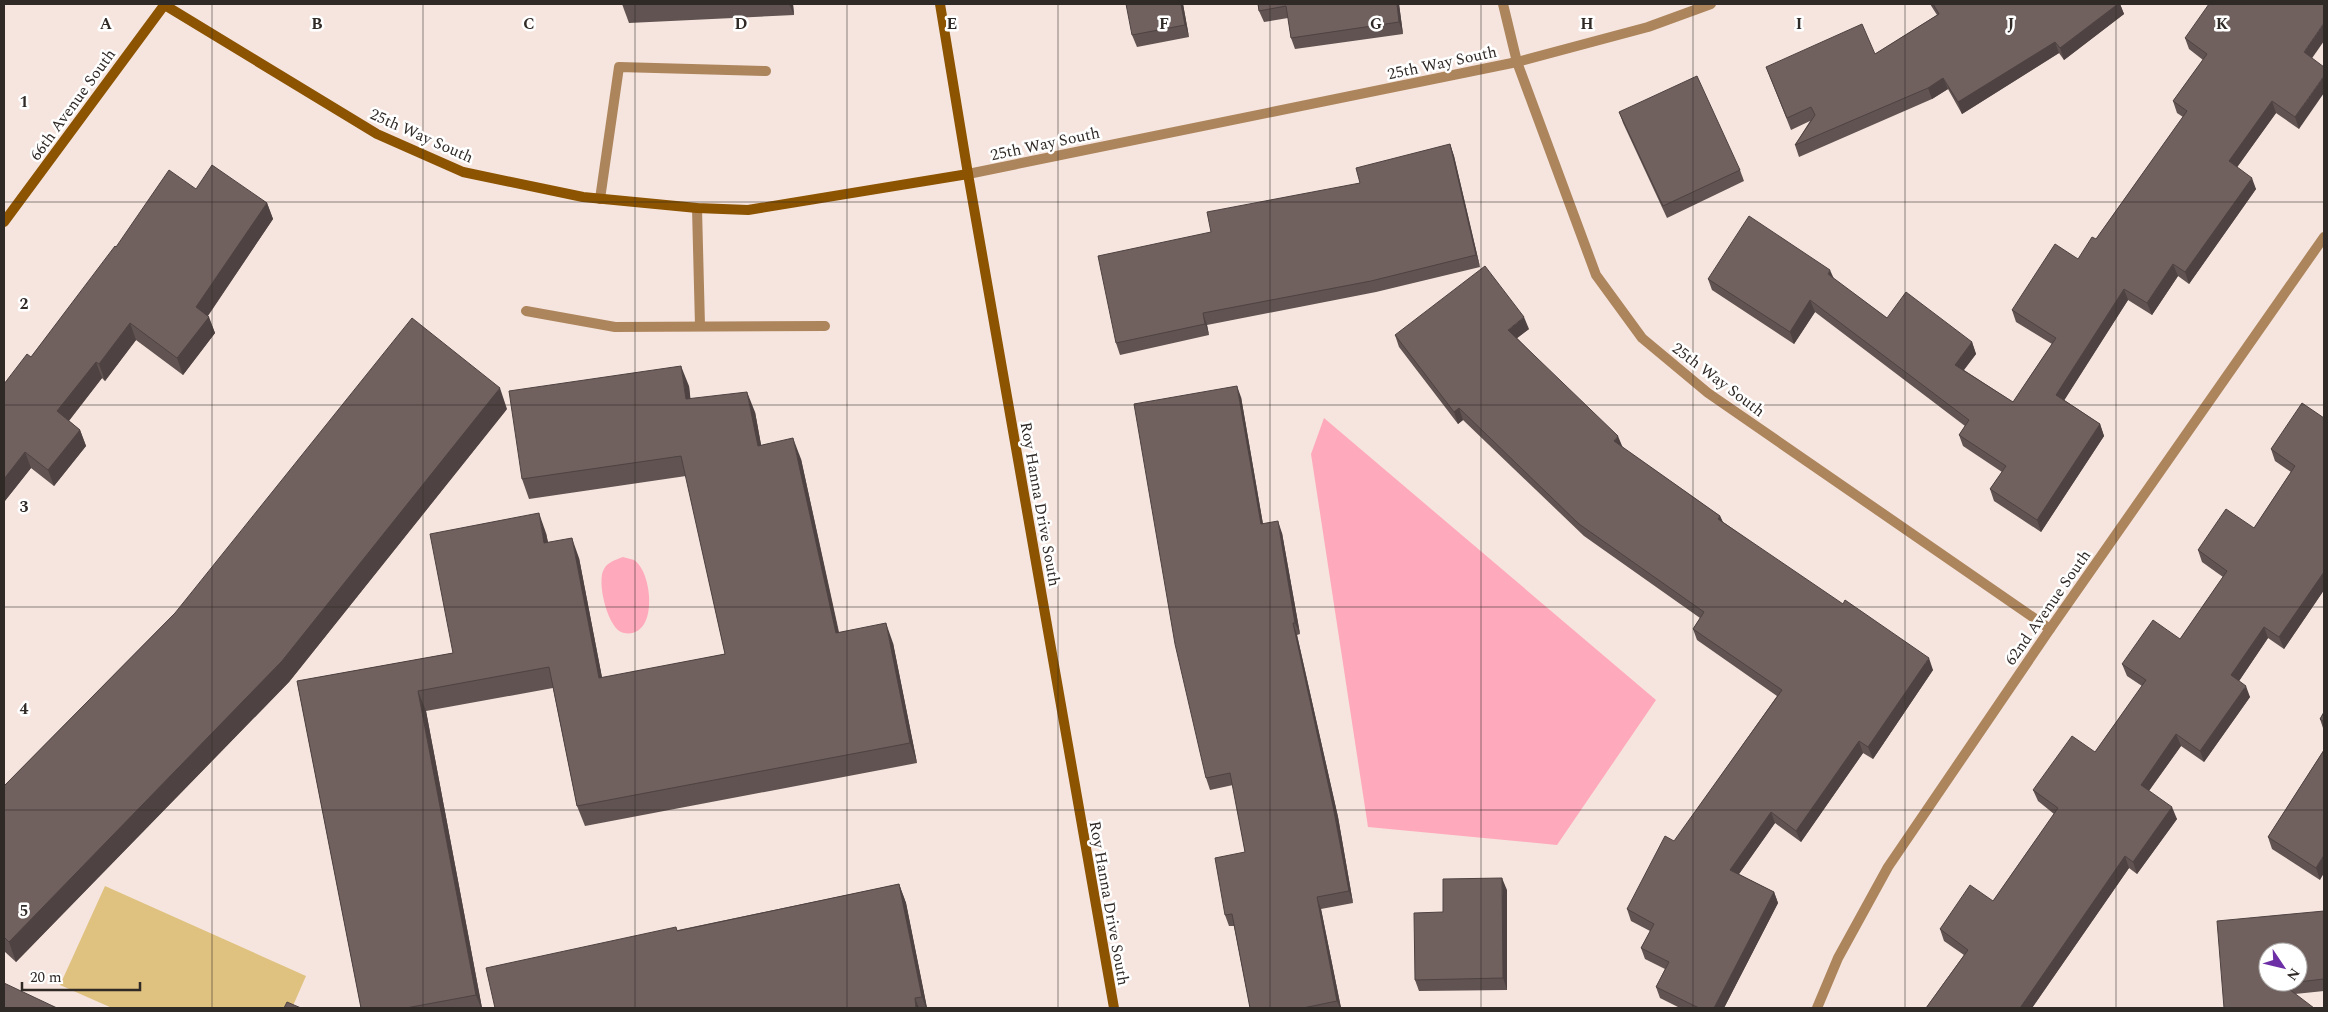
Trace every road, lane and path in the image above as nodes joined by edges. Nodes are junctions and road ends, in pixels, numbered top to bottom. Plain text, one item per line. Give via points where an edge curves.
1 (164, 4) edge
2 (940, 4) edge
3 (1503, 4) edge
4 (1711, 4) edge
5 (1517, 62) junction
6 (766, 72) dead end
7 (968, 174) junction
8 (600, 199) junction
9 (697, 208) junction
10 (4, 222) edge
11 (2324, 236) edge
12 (526, 311) dead end
13 (700, 326) junction
14 (825, 326) dead end
15 (2050, 629) junction
16 (1114, 1008) edge
17 (1817, 1008) edge

1 - 8 street, 25th Way South via 377,134 463,172
1 - 10 street, 66th Avenue South
2 - 7 street, Roy Hanna Drive South
3 - 5 street
4 - 5 street via 1648,27
5 - 7 street, 25th Way South
5 - 15 street, 25th Way South via 1596,275 1642,338 1708,393
6 - 8 street via 619,67
7 - 9 street, 25th Way South via 748,210
7 - 16 street, Roy Hanna Drive South
8 - 9 street, 25th Way South
9 - 13 street
11 - 15 street, 62nd Avenue South
12 - 13 street via 615,327
13 - 14 street
15 - 17 street, 62nd Avenue South via 1888,867 1838,958

